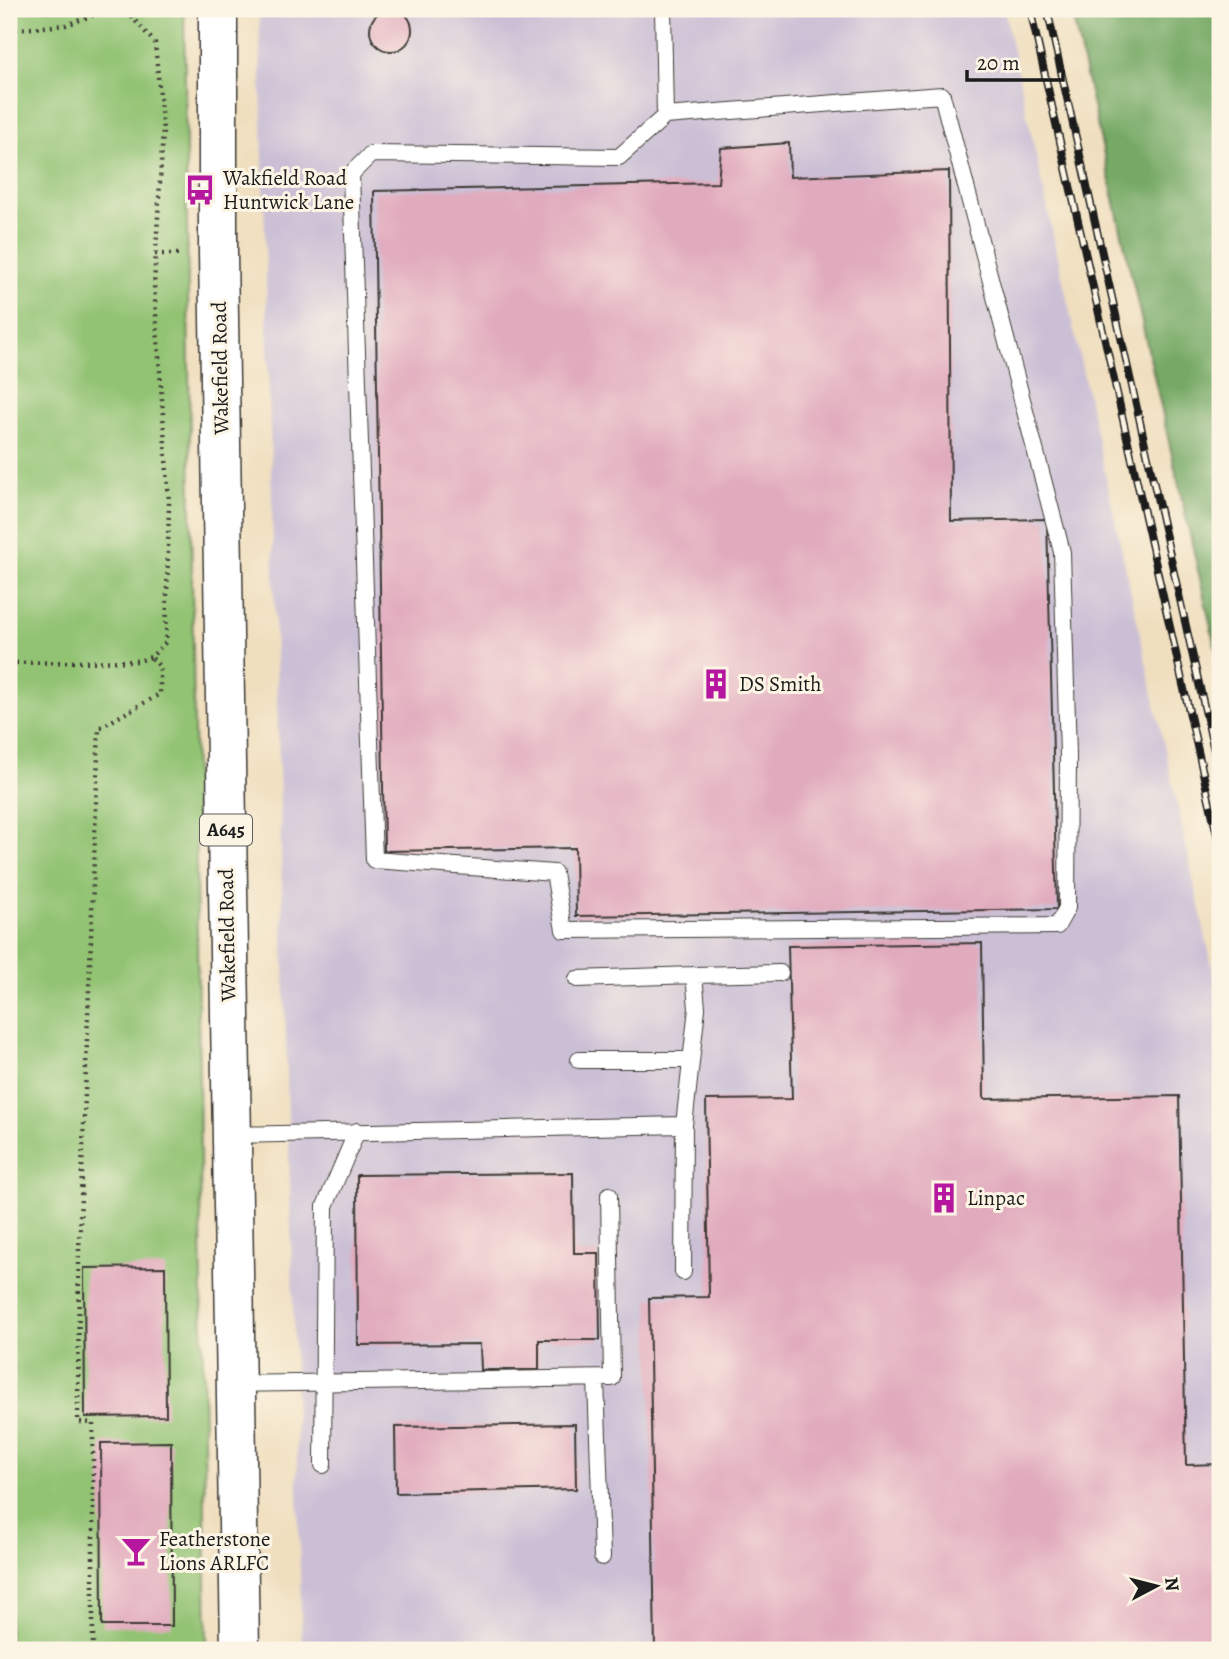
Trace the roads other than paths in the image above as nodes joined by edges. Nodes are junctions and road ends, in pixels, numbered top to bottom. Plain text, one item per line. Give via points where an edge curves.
1 (218, 9) edge
2 (663, 9) edge
3 (665, 116) junction
4 (780, 973) dead end
5 (694, 975) junction
6 (577, 979) dead end
7 (579, 1060) dead end
8 (691, 1060) junction
9 (684, 1125) junction
10 (357, 1131) junction
11 (230, 1135) junction
12 (609, 1195) dead end
13 (683, 1272) dead end
14 (596, 1378) junction
15 (323, 1383) junction
16 (235, 1384) junction
17 (323, 1465) dead end
18 (601, 1557) dead end
19 (240, 1650) edge

1 - 11 main road, Wakefield Road / A645
2 - 3 lane
3 - 3 lane via 620,157 371,154 351,174 374,860 554,873 564,930 1057,926 1067,908 1062,552 942,95
4 - 5 lane
5 - 6 lane
5 - 8 lane
7 - 8 lane
8 - 9 lane
9 - 10 lane
9 - 13 lane
10 - 11 lane
10 - 15 lane via 325,1206
11 - 16 main road, Wakefield Road / A645
12 - 14 lane via 612,1378
14 - 15 lane
14 - 18 lane
15 - 16 lane
15 - 17 lane
16 - 19 main road, Wakefield Road / A645

